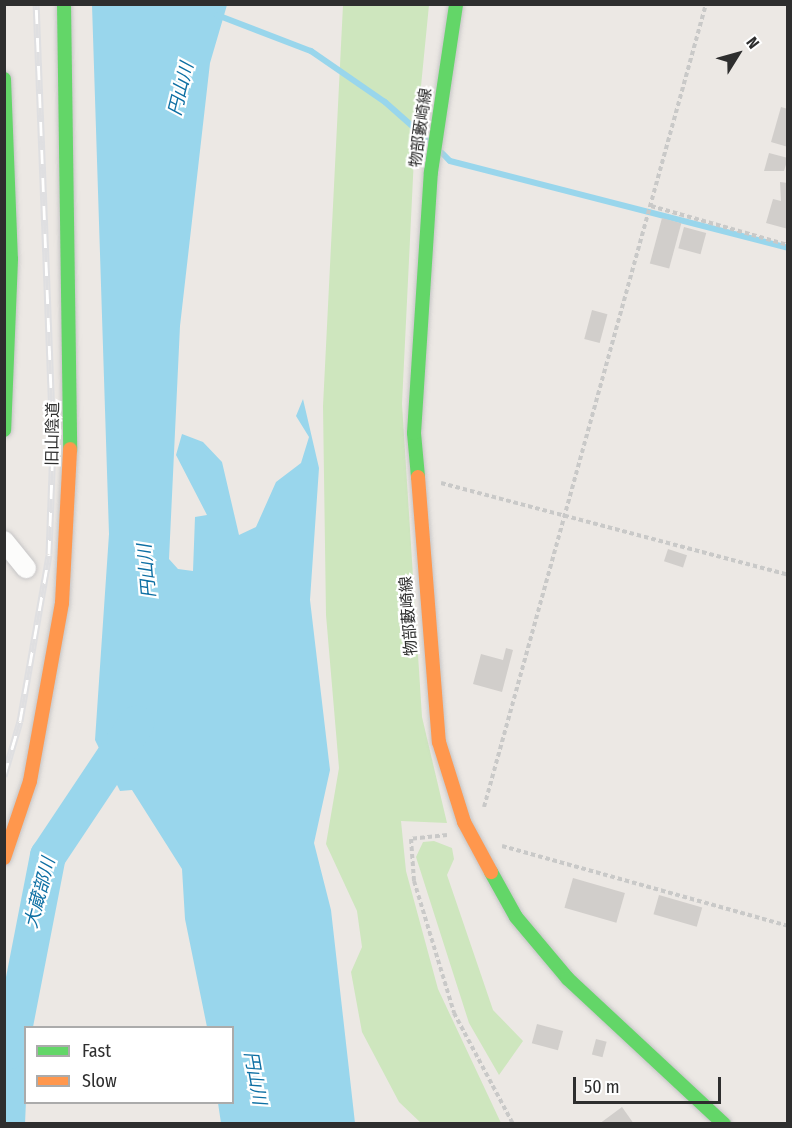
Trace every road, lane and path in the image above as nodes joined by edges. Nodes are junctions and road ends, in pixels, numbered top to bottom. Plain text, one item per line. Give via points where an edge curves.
1 (64, 4) edge
2 (456, 4) edge
3 (706, 4) edge
4 (4, 79) edge
5 (651, 206) junction
6 (788, 245) edge
7 (4, 430) edge
8 (417, 477) junction
9 (562, 512) junction
10 (4, 541) edge
11 (26, 568) dead end
12 (788, 575) edge
13 (484, 818) dead end
14 (475, 848) junction
15 (4, 858) edge
16 (788, 926) edge
17 (513, 1124) edge
18 (724, 1124) edge

1 - 15 main road, 旧山陰道 via 70,429 62,603 30,781
2 - 8 main road, 物部藪崎線 via 431,172 414,434
3 - 5 path
4 - 7 main road via 11,259
5 - 6 path
5 - 9 path
8 - 9 path
8 - 14 main road, 物部藪崎線 via 434,715 446,770
9 - 12 path
9 - 13 path
10 - 11 street
14 - 16 path via 485,841
14 - 17 path via 430,833 411,839 410,852 454,1013
14 - 18 main road, 物部藪崎線 via 516,917 550,959

